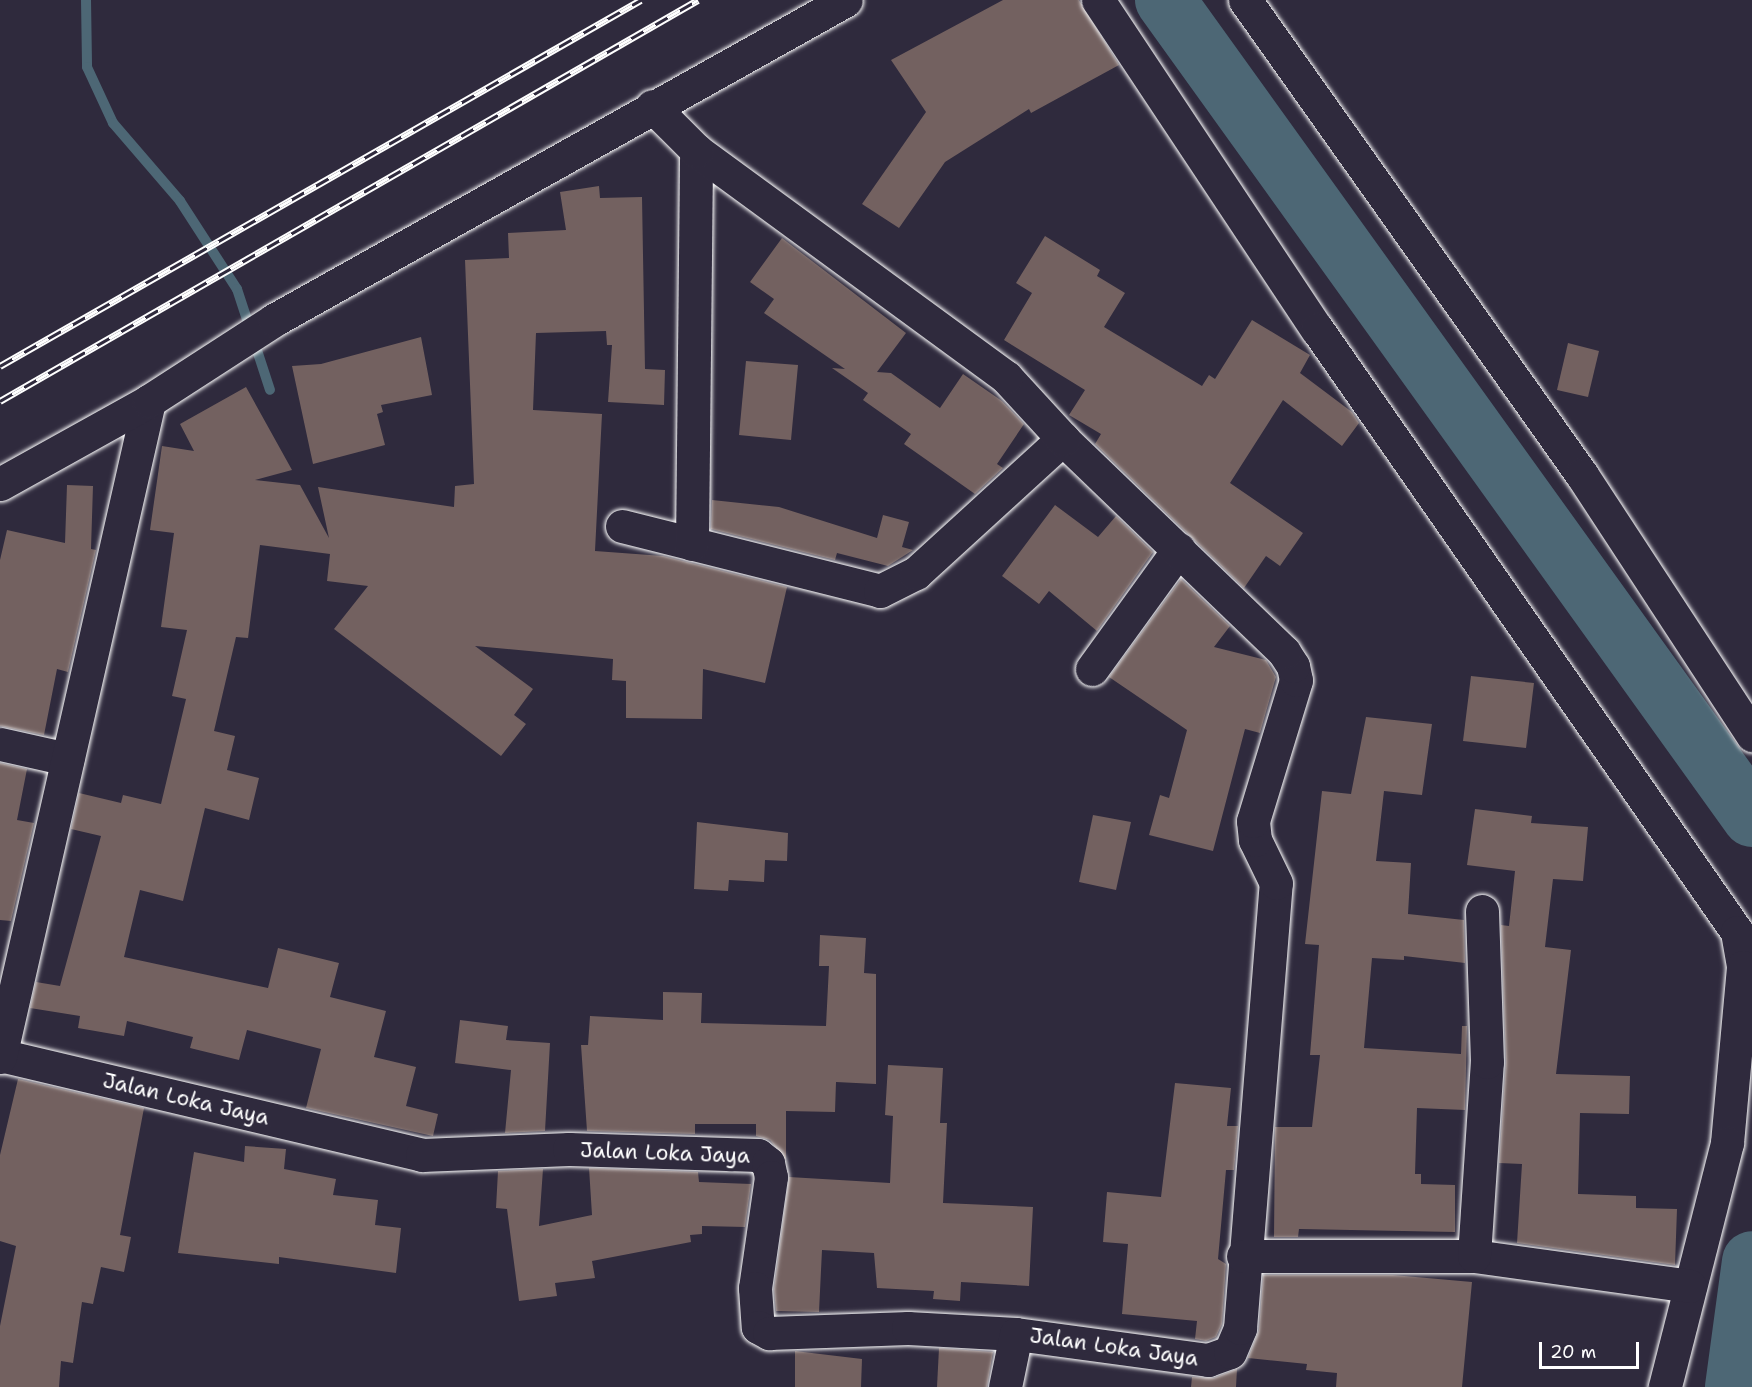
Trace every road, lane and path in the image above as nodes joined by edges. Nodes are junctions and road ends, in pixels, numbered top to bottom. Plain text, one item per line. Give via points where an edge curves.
1 (846, 0) edge
2 (1098, 0) edge
3 (1245, 0) edge
4 (652, 106) junction
5 (696, 150) junction
6 (148, 401) junction
7 (1063, 439) junction
8 (0, 484) edge
9 (622, 526) dead end
10 (693, 544) junction
11 (1179, 549) junction
12 (1092, 669) dead end
13 (1752, 735) edge
14 (0, 744) edge
15 (67, 759) junction
16 (1482, 911) dead end
17 (0, 1056) edge
18 (1243, 1256) junction
19 (1474, 1256) junction
20 (1690, 1286) junction
21 (1016, 1334) junction
22 (1005, 1387) edge
23 (1665, 1387) edge

1 - 4 street
2 - 20 street via 1317,329 1731,918 1743,967 1734,1097 1715,1199
3 - 13 street via 1582,475
4 - 5 street
4 - 6 street via 274,320
5 - 7 street via 1006,377
5 - 10 street
6 - 8 street
6 - 15 street
7 - 10 street via 916,573 888,589 880,591
7 - 11 street
9 - 10 street
11 - 12 street
11 - 18 street via 1284,652 1296,680 1253,821 1255,840 1276,883
14 - 15 street
15 - 17 street
16 - 19 street via 1487,1062
17 - 21 street, Jalan Loka Jaya via 422,1155 569,1149 758,1155 768,1163 771,1177 755,1288 762,1330 908,1328
18 - 19 street
18 - 21 street, Jalan Loka Jaya via 1240,1328 1230,1352 1208,1360
19 - 20 street
20 - 23 street
21 - 22 street

